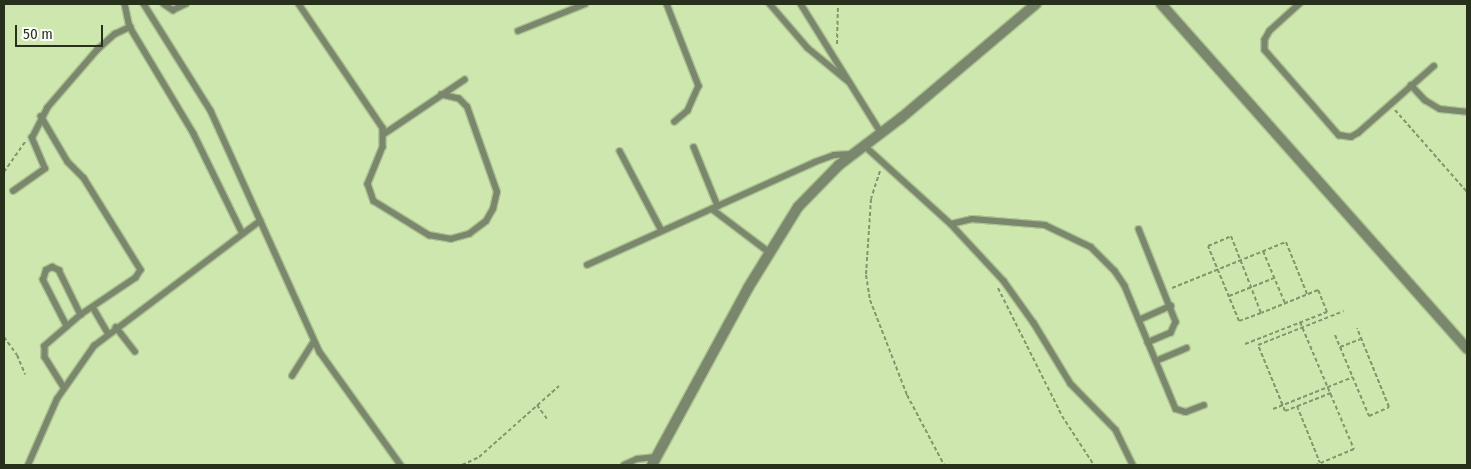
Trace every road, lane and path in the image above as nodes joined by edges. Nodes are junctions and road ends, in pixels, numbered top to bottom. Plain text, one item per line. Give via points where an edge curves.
1 (125, 4) edge
2 (144, 4) edge
3 (164, 4) edge
4 (186, 4) edge
5 (299, 4) edge
6 (585, 4) edge
7 (667, 4) edge
8 (770, 4) edge
9 (801, 4) edge
10 (838, 4) edge
11 (1036, 4) edge
12 (1161, 4) edge
13 (1300, 4) edge
14 (130, 27) junction
15 (518, 31) dead end
16 (833, 54) junction
17 (1434, 66) dead end
18 (464, 80) dead end
19 (850, 82) junction
20 (1411, 86) junction
21 (441, 95) junction
22 (1390, 105) junction
23 (1467, 112) edge
24 (41, 116) junction
25 (675, 122) dead end
26 (32, 133) junction
27 (384, 134) junction
28 (882, 134) junction
29 (865, 146) junction
30 (694, 147) dead end
31 (620, 151) dead end
32 (854, 154) junction
33 (884, 164) junction
34 (4, 172) edge
35 (13, 191) dead end
36 (1467, 192) edge
37 (718, 206) junction
38 (712, 209) junction
39 (260, 221) junction
40 (951, 224) junction
41 (1139, 229) dead end
42 (662, 231) junction
43 (243, 234) junction
44 (1263, 251) junction
45 (769, 252) junction
46 (1240, 260) junction
47 (587, 265) dead end
48 (1218, 270) junction
49 (1274, 278) junction
50 (997, 287) dead end
51 (1251, 287) junction
52 (1165, 291) junction
53 (1307, 294) junction
54 (1229, 296) junction
55 (1285, 303) junction
56 (1171, 306) junction
57 (93, 307) junction
58 (1344, 311) dead end
59 (1261, 313) junction
60 (81, 315) junction
61 (1139, 320) junction
62 (1300, 322) junction
63 (67, 327) junction
64 (116, 327) junction
65 (1303, 327) junction
66 (1357, 328) dead end
67 (108, 333) junction
68 (1335, 335) dead end
69 (4, 337) edge
70 (1361, 339) junction
71 (314, 340) junction
72 (1148, 343) junction
73 (1245, 344) dead end
74 (1340, 347) junction
75 (1186, 348) dead end
76 (1467, 349) edge
77 (135, 351) dead end
78 (1156, 361) junction
79 (25, 374) dead end
80 (292, 376) dead end
81 (1353, 376) junction
82 (559, 386) dead end
83 (1328, 386) junction
84 (64, 387) junction
85 (1331, 393) junction
86 (537, 405) junction
87 (1204, 405) dead end
88 (1282, 405) junction
89 (1297, 406) junction
90 (1274, 409) dead end
91 (547, 419) dead end
92 (654, 461) edge
93 (1320, 464) junction
94 (30, 465) edge
95 (401, 465) edge
96 (462, 465) edge
97 (624, 465) edge
98 (944, 465) edge
99 (1094, 465) edge
100 (1133, 465) edge
101 (1316, 465) edge

1 - 14 lane
2 - 39 lane via 211,111
3 - 4 lane via 173,10
5 - 27 lane via 380,123
6 - 15 lane
7 - 25 lane via 699,86 688,111
8 - 19 lane via 808,48
9 - 16 lane
10 - 16 path via 839,30
11 - 28 street
12 - 76 street
13 - 22 lane via 1270,31 1265,40 1266,50 1336,134 1343,137 1355,135
14 - 24 lane via 115,34 84,63
14 - 43 lane via 194,134
16 - 19 lane
17 - 20 lane
18 - 21 lane
19 - 28 lane
20 - 22 lane
20 - 23 lane via 1440,109
21 - 27 lane
21 - 27 lane via 460,99 467,107 497,192 490,215 476,229 460,237 436,237 374,201 368,184 383,147
22 - 36 path
24 - 26 lane
24 - 57 lane via 140,267 138,276
26 - 34 path
26 - 35 lane via 32,144 45,169
28 - 29 street
29 - 32 street
29 - 33 lane
30 - 37 lane
31 - 42 lane
32 - 37 lane via 824,158
32 - 45 street via 810,192
33 - 40 lane
33 - 98 path via 871,199 866,275 870,300 907,395
37 - 38 lane
38 - 42 lane
38 - 45 lane
39 - 43 lane
39 - 71 lane
40 - 61 lane via 972,219 1045,226 1077,237 1116,271
40 - 100 lane via 1020,302 1071,384 1116,430
41 - 52 lane
42 - 47 lane
43 - 64 lane
44 - 46 path
44 - 49 path
44 - 53 path via 1286,242
45 - 92 street
46 - 48 path
46 - 48 path via 1230,236 1208,246
46 - 51 path
48 - 52 path
48 - 54 path
49 - 51 path
49 - 55 path
50 - 99 path via 1062,416
51 - 54 path
51 - 59 path
52 - 56 lane
53 - 55 path
53 - 62 path via 1318,290 1327,312
54 - 59 path via 1239,321
55 - 59 path
56 - 61 lane
56 - 72 lane via 1176,322 1174,330
57 - 60 lane
57 - 67 lane
58 - 65 path
60 - 63 lane
60 - 63 lane via 59,270 52,267 46,270 43,280
61 - 72 lane
62 - 65 path
62 - 73 path
63 - 84 lane via 46,344 43,352
64 - 67 lane
64 - 77 lane
65 - 83 path
65 - 88 path via 1258,345
66 - 70 path
67 - 84 lane via 94,346
68 - 74 path
69 - 79 path
70 - 74 path
70 - 81 path via 1390,407 1369,416
71 - 80 lane
71 - 95 lane
72 - 78 lane
74 - 81 path
75 - 78 lane
78 - 87 lane via 1176,409 1186,412
81 - 83 path
82 - 86 path
83 - 85 path
83 - 88 path
84 - 94 lane via 41,429
85 - 89 path
85 - 93 path via 1354,449
86 - 91 path
86 - 96 path via 479,457
88 - 89 path via 1285,411
88 - 90 path
89 - 93 path
92 - 97 lane via 637,459
93 - 101 path

